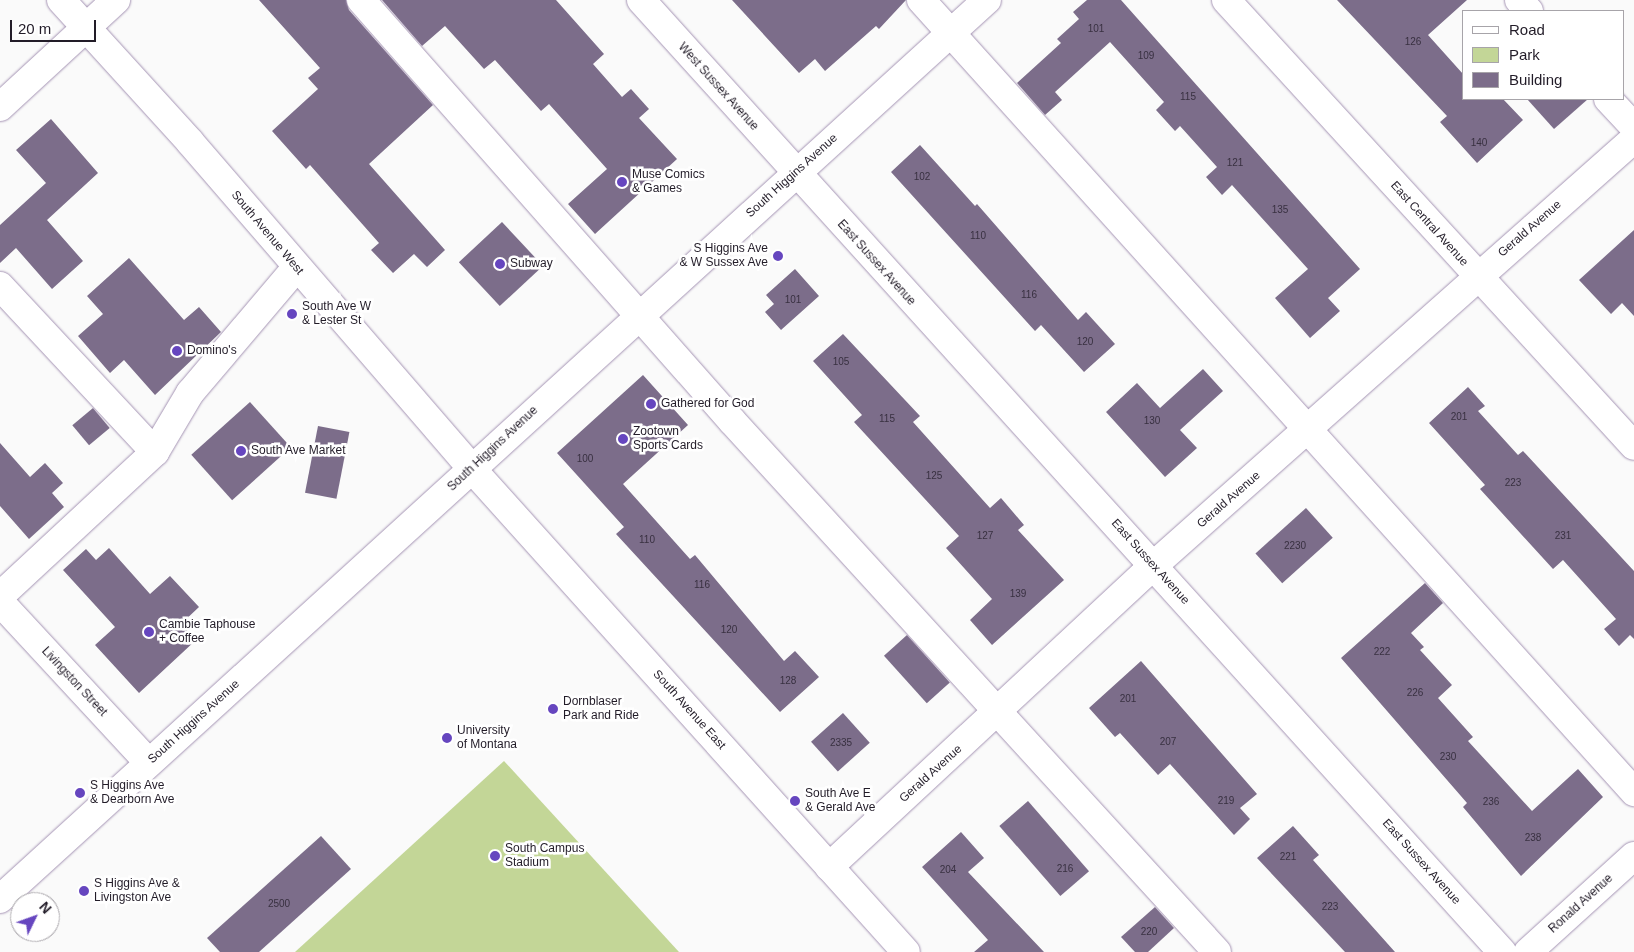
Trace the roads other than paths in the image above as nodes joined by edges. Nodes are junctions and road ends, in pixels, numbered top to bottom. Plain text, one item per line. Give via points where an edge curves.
1 (60, 0) edge
2 (116, 0) edge
3 (361, 0) edge
4 (641, 0) edge
5 (921, 0) edge
6 (987, 0) edge
7 (1226, 0) edge
8 (1519, 0) edge
9 (1528, 10) edge
10 (85, 28) junction
11 (950, 33) junction
12 (1609, 100) edge
13 (0, 107) edge
14 (1634, 127) edge
15 (1634, 139) edge
16 (795, 174) junction
17 (296, 268) junction
18 (1476, 276) junction
19 (0, 286) edge
20 (638, 314) junction
21 (1307, 433) junction
22 (1634, 446) edge
23 (155, 452) junction
24 (472, 468) junction
25 (1153, 566) junction
26 (0, 596) edge
27 (0, 602) edge
28 (999, 712) junction
29 (149, 763) junction
30 (1634, 792) edge
31 (1634, 856) edge
32 (829, 867) junction
33 (0, 899) edge
34 (906, 952) edge
35 (1217, 952) edge
36 (1502, 952) edge
37 (1528, 952) edge

1 - 10 street, South Avenue West
2 - 10 street
3 - 20 street
4 - 16 street, West Sussex Avenue
5 - 11 street
6 - 11 street, South Higgins Avenue
7 - 18 street, East Central Avenue
8 - 9 street
10 - 13 street
10 - 17 street, South Avenue West via 190,142
11 - 16 street, South Higgins Avenue
11 - 21 street
12 - 14 street
15 - 18 street, Gerald Avenue
16 - 20 street, South Higgins Avenue
16 - 25 street, East Sussex Avenue
17 - 23 street via 190,393
17 - 24 street, South Avenue West
18 - 21 street, Gerald Avenue
18 - 22 street, East Central Avenue
19 - 23 street
20 - 24 street, South Higgins Avenue
20 - 28 street
21 - 25 street, Gerald Avenue
21 - 30 street
23 - 26 street
24 - 29 street, South Higgins Avenue
24 - 32 street, South Avenue East
25 - 28 street, Gerald Avenue
25 - 36 street, East Sussex Avenue
27 - 29 street, Livingston Street
28 - 32 street, Gerald Avenue
28 - 35 street
29 - 33 street, South Higgins Avenue
31 - 37 street, Ronald Avenue
32 - 34 street, South Avenue East

